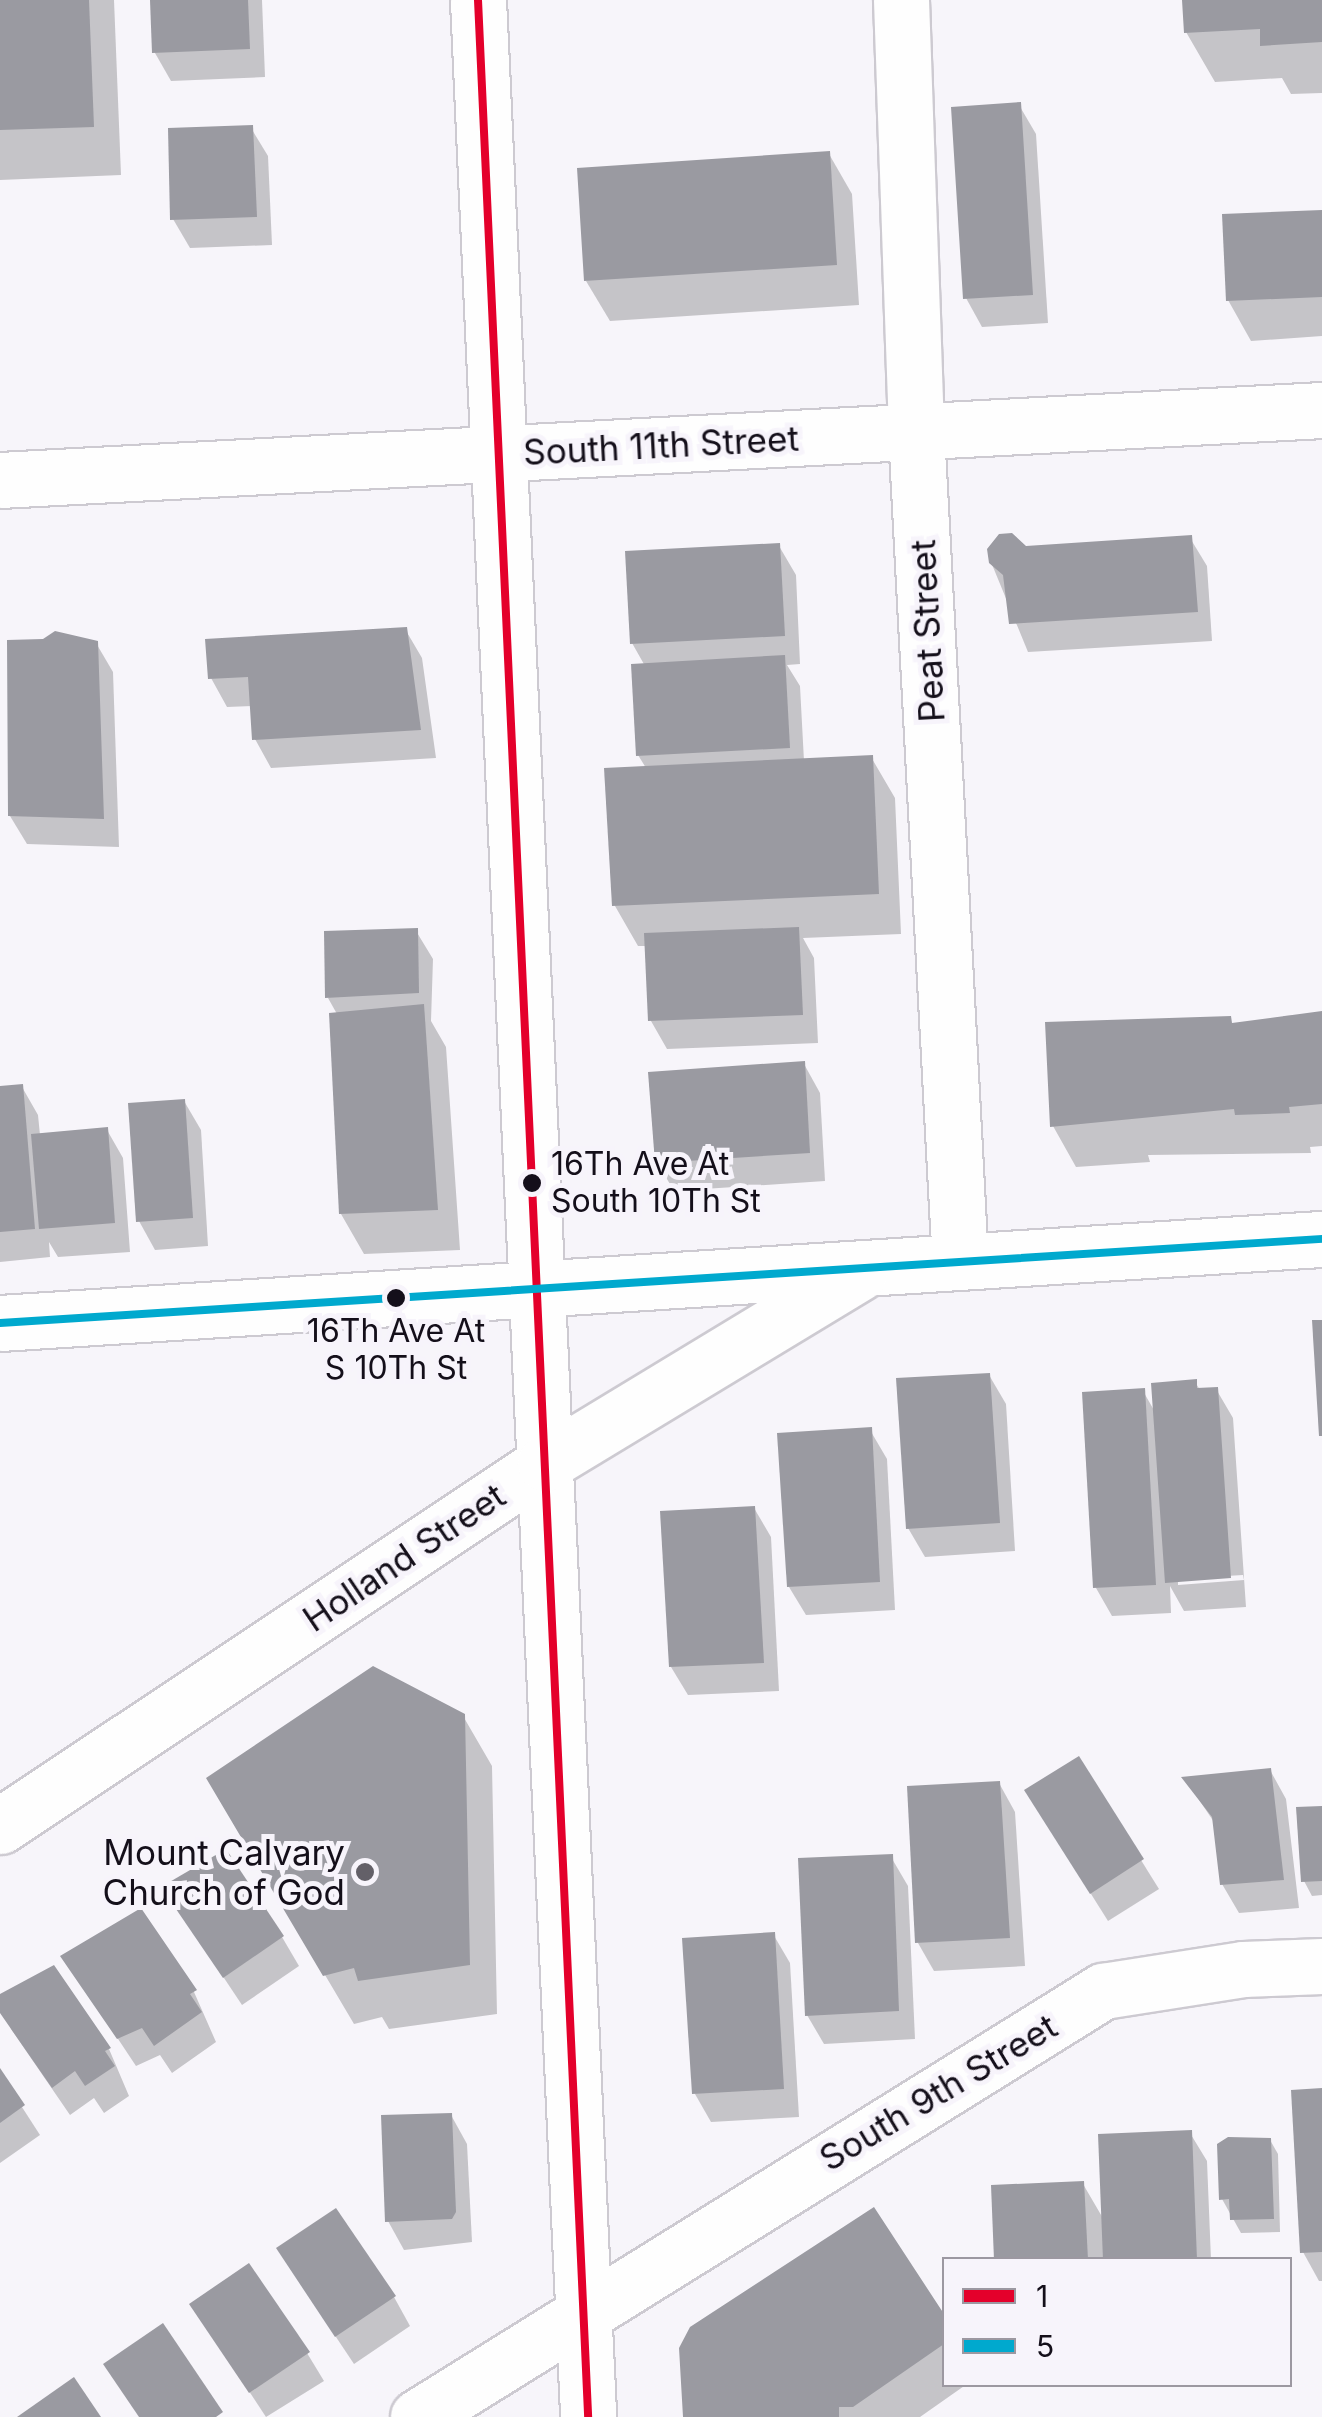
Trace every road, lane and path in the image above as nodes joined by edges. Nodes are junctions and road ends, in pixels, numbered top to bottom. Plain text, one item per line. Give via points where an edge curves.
1 (478, 0) edge
2 (902, 0) edge
3 (1322, 410) edge
4 (916, 432) junction
5 (498, 454) junction
6 (0, 480) edge
7 (1322, 1239) edge
8 (960, 1262) junction
9 (867, 1268) junction
10 (536, 1289) junction
11 (0, 1323) edge
12 (545, 1463) junction
13 (0, 1826) edge
14 (1322, 1966) edge
15 (584, 2309) junction
16 (418, 2417) edge
17 (588, 2417) edge

1 - 5 street
2 - 4 street, Peat Street
3 - 4 street, South 11th Street
4 - 5 street, South 11th Street
4 - 8 street, Peat Street
5 - 6 street, South 11th Street
5 - 10 street
7 - 8 street
8 - 9 street
9 - 10 street
9 - 12 street, Holland Street
10 - 11 street
10 - 12 street
12 - 13 street, Holland Street
12 - 15 street
14 - 15 street, South 9th Street via 1243,1969 1102,1992
15 - 16 street, South 9th Street
15 - 17 street

